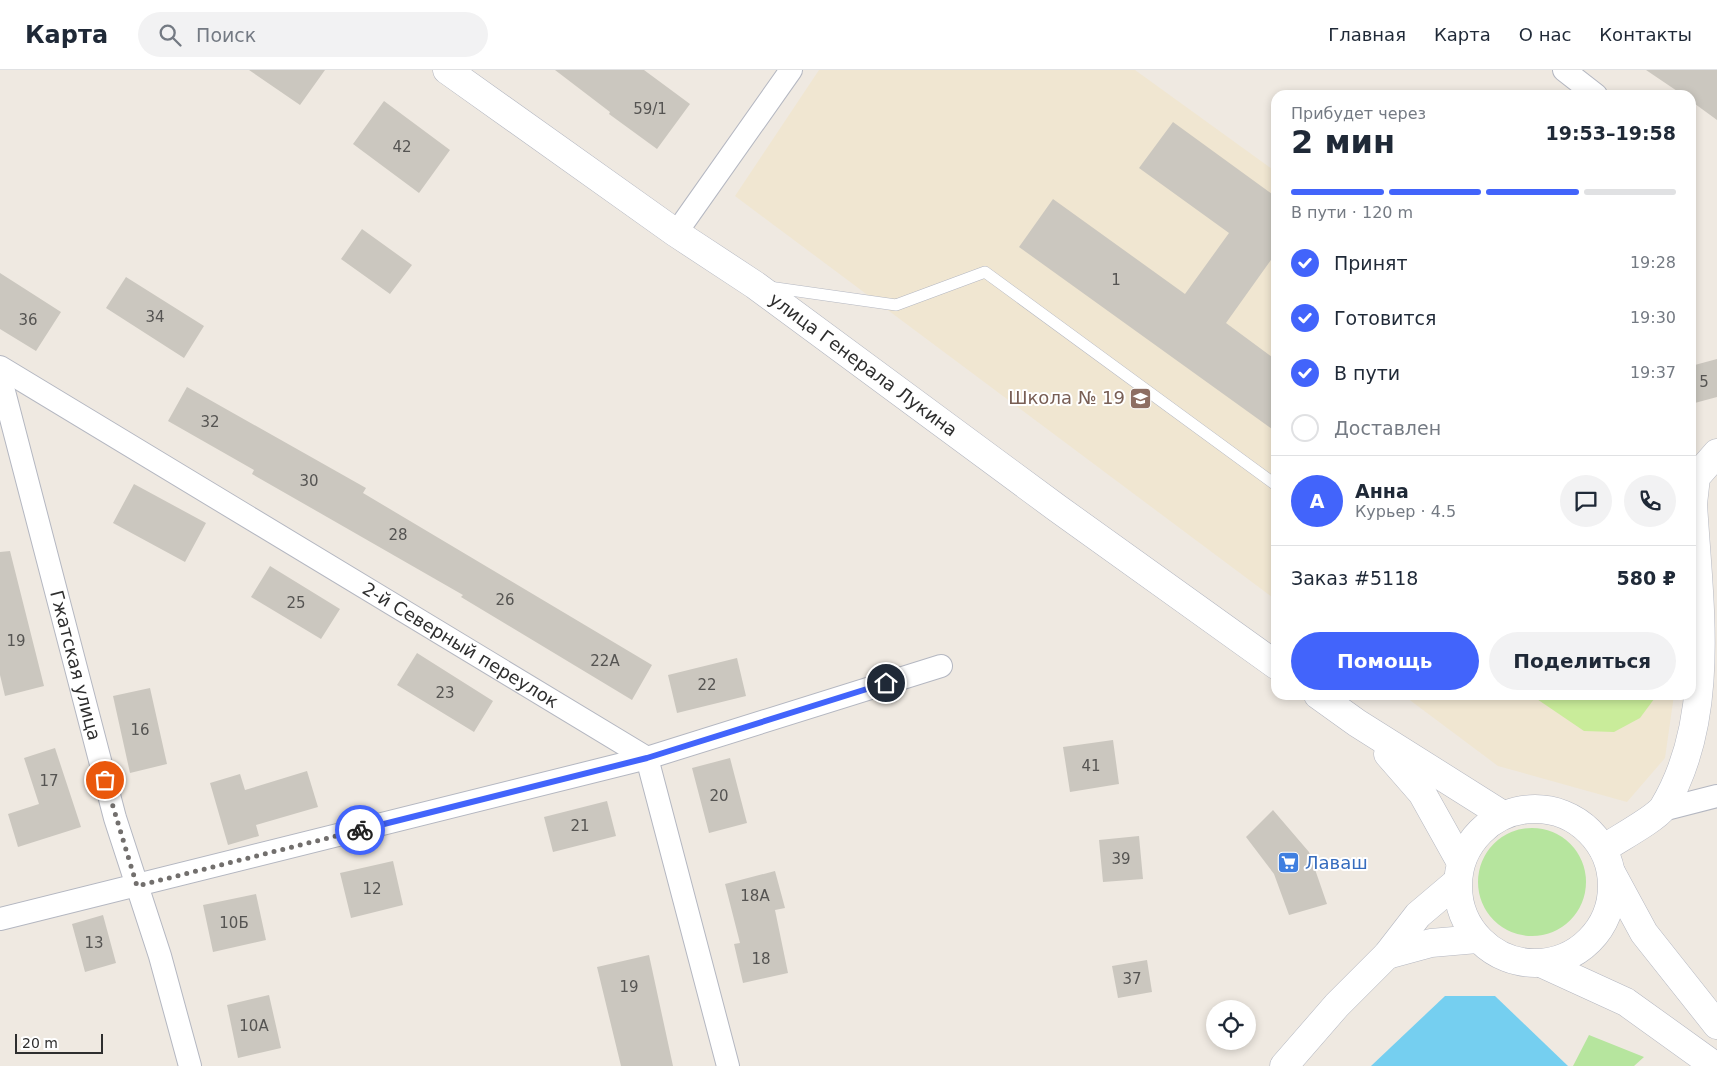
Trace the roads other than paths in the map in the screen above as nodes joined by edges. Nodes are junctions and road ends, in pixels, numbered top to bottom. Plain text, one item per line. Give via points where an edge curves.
1 (447, 70) edge
2 (791, 70) edge
3 (1564, 70) edge
4 (1590, 90) edge
5 (676, 232) junction
6 (755, 285) junction
7 (0, 367) edge
8 (0, 376) edge
9 (1717, 452) edge
10 (1696, 477) edge
11 (1271, 481) edge
12 (1696, 552) edge
13 (1271, 661) edge
14 (941, 666) dead end
15 (1325, 700) edge
16 (1357, 723) junction
17 (647, 758) junction
18 (1717, 796) edge
19 (1662, 810) junction
20 (1503, 815) junction
21 (1603, 849) junction
22 (1459, 872) junction
23 (1612, 874) junction
24 (137, 886) junction
25 (0, 919) edge
26 (1477, 939) junction
27 (1387, 955) junction
28 (1543, 964) junction
29 (1717, 1025) edge
30 (190, 1066) edge
31 (728, 1066) edge
32 (1284, 1066) edge
33 (1715, 1066) edge

1 - 5 main road, улица Генерала Лукина
2 - 5 street
3 - 4 street
5 - 6 main road, улица Генерала Лукина
6 - 11 lane via 896,305 985,272
6 - 13 main road, улица Генерала Лукина
7 - 17 street, 2-й Северный переулок
8 - 24 street, Гжатская улица via 115,818
9 - 10 main road
12 - 19 main road via 1704,681 1694,737 1680,776
14 - 17 street
15 - 16 main road
16 - 20 main road
16 - 22 main road via 1422,793
17 - 24 street
17 - 31 street
18 - 19 street
19 - 21 main road
20 - 21 main road via 1541,808 1578,820
20 - 22 main road via 1489,822 1477,834
21 - 23 main road
22 - 26 main road via 1461,912
22 - 27 main road via 1418,915
23 - 28 main road via 1612,899 1604,923 1588,943 1568,957
23 - 29 main road via 1644,933
24 - 25 street
24 - 30 street, Гжатская улица
26 - 27 main road via 1431,943
26 - 28 main road via 1507,959
27 - 32 main road via 1337,1004
28 - 33 main road via 1626,1002

